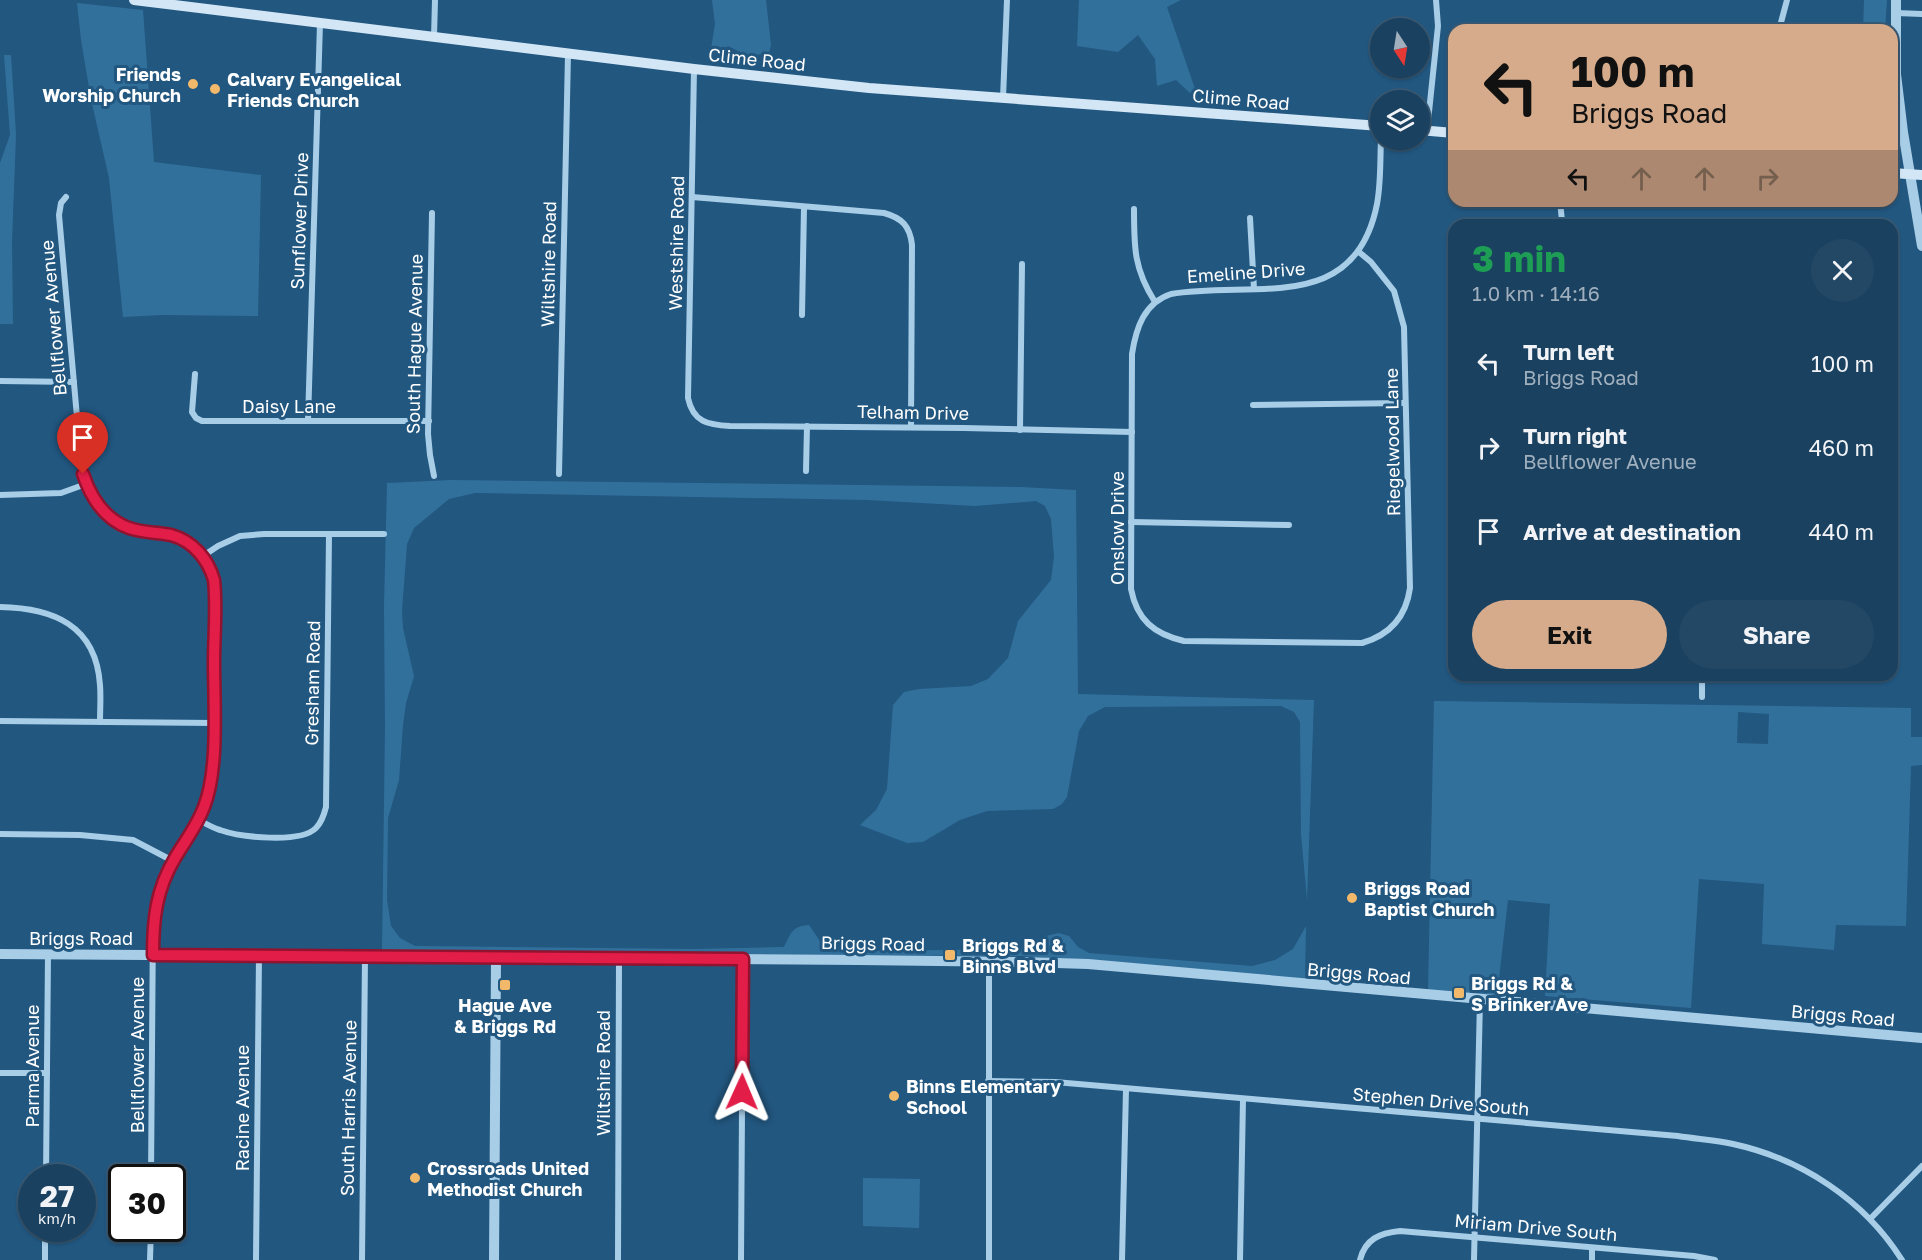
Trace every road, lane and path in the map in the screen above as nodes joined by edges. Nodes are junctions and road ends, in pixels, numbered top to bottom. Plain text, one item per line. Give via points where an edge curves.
1 (134, 0) edge
2 (435, 0) edge
3 (1007, 0) edge
4 (1436, 0) edge
5 (1788, 0) edge
6 (1896, 0) edge
7 (1896, 13) junction
8 (1922, 14) edge
9 (320, 23) junction
10 (1781, 24) edge
11 (1896, 24) edge
12 (434, 37) junction
13 (568, 54) junction
14 (694, 69) junction
15 (1898, 88) edge
16 (1429, 90) edge
17 (1003, 98) junction
18 (1370, 125) edge
19 (1430, 131) edge
20 (1448, 132) edge
21 (1380, 150) edge
22 (1898, 174) edge
23 (1910, 175) junction
24 (1922, 175) edge
25 (692, 196) junction
26 (66, 197) dead end
27 (804, 207) junction
28 (1134, 209) dead end
29 (432, 213) dead end
30 (1250, 218) dead end
31 (1922, 246) edge
32 (1359, 252) junction
33 (1022, 264) dead end
34 (1254, 289) junction
35 (1155, 302) junction
36 (802, 315) dead end
37 (195, 374) dead end
38 (0, 381) edge
39 (74, 381) junction
40 (1405, 403) junction
41 (1253, 405) dead end
42 (696, 416) joint
43 (308, 421) junction
44 (429, 421) junction
45 (807, 426) junction
46 (911, 427) junction
47 (1020, 430) junction
48 (1132, 432) junction
49 (806, 471) dead end
50 (559, 474) dead end
51 (434, 476) dead end
52 (86, 484) junction
53 (0, 495) edge
54 (1131, 522) junction
55 (1289, 525) dead end
56 (328, 534) junction
57 (384, 534) dead end
58 (203, 556) junction
59 (0, 607) edge
60 (1381, 636) joint
61 (1702, 681) edge
62 (1702, 697) dead end
63 (0, 721) edge
64 (100, 722) junction
65 (213, 723) junction
66 (198, 820) junction
67 (0, 834) edge
68 (173, 861) junction
69 (0, 954) edge
70 (48, 954) junction
71 (153, 955) junction
72 (259, 955) junction
73 (365, 956) junction
74 (496, 957) junction
75 (619, 958) junction
76 (743, 959) junction
77 (989, 961) junction
78 (1480, 1000) junction
79 (1922, 1038) edge
80 (0, 1073) edge
81 (47, 1073) junction
82 (988, 1081) junction
83 (1126, 1089) junction
84 (1243, 1099) junction
85 (1477, 1120) junction
86 (46, 1164) edge
87 (151, 1164) edge
88 (1922, 1166) edge
89 (1871, 1218) junction
90 (1475, 1237) junction
91 (45, 1242) edge
92 (151, 1242) edge
93 (1592, 1248) junction
94 (45, 1260) edge
95 (150, 1260) edge
96 (256, 1260) edge
97 (362, 1260) edge
98 (494, 1260) edge
99 (618, 1260) edge
100 (741, 1260) edge
101 (989, 1260) edge
102 (1122, 1260) edge
103 (1240, 1260) edge
104 (1360, 1260) edge
105 (1474, 1260) edge
106 (1592, 1260) edge
107 (1715, 1260) edge
108 (1902, 1260) edge

1 - 9 main road, Clime Road
2 - 12 street
3 - 17 street
4 - 16 street via 1438,26
5 - 10 street
6 - 7 street
7 - 8 street
7 - 11 street
9 - 12 main road, Clime Road
9 - 43 street, Sunflower Drive
12 - 13 main road, Clime Road
13 - 14 main road, Clime Road
13 - 50 street, Wiltshire Road
14 - 17 main road, Clime Road
14 - 25 street, Westshire Road
15 - 23 street
17 - 18 main road, Clime Road
19 - 20 main road
21 - 32 street, Emeline Drive via 1377,203
22 - 23 main road
23 - 24 main road
23 - 31 street
25 - 27 street
25 - 42 street, Westshire Road via 688,398
26 - 39 street, Bellflower Avenue via 59,215
27 - 36 street
27 - 46 street via 884,213 906,223 911,233
28 - 35 street via 1137,265
29 - 44 street, South Hague Avenue
30 - 34 street
32 - 34 street, Emeline Drive via 1312,283
32 - 40 street, Riegelwood Lane via 1395,291 1404,327
33 - 47 street
34 - 35 street, Emeline Drive via 1178,293
35 - 48 street, Onslow Drive via 1135,333
37 - 43 street, Daisy Lane via 192,412 202,421
38 - 39 street
39 - 52 street, Bellflower Avenue
40 - 41 street
40 - 60 street, Riegelwood Lane via 1410,588 1404,610
42 - 45 street, Telham Drive via 719,425
43 - 44 street, Daisy Lane
44 - 51 street, South Hague Avenue
45 - 46 street, Telham Drive
45 - 49 street
46 - 47 street, Telham Drive
47 - 48 street, Telham Drive
48 - 54 street, Onslow Drive
52 - 53 street via 61,493
52 - 58 street, Bellflower Avenue via 100,509 118,523 179,538
54 - 55 street
54 - 60 street, Onslow Drive via 1132,597 1144,620 1160,633 1184,641 1350,644
56 - 57 street
56 - 58 street via 240,536
56 - 66 street, Gresham Road via 323,819 316,829 297,837 236,834
58 - 65 street, Bellflower Avenue via 212,571 215,588
59 - 64 street via 43,611 62,618 85,639 98,670
61 - 62 street
63 - 64 street
64 - 65 street
65 - 66 street, Bellflower Avenue via 212,778
66 - 68 street, Bellflower Avenue
67 - 68 street via 133,840
68 - 71 street, Bellflower Avenue via 156,902
69 - 70 street, Briggs Road
70 - 71 street, Briggs Road
70 - 81 street, Parma Avenue
71 - 72 street, Briggs Road
71 - 87 street, Bellflower Avenue
72 - 73 street, Briggs Road
72 - 96 street, Racine Avenue
73 - 74 street, Briggs Road
73 - 97 street, South Harris Avenue
74 - 75 street, Briggs Road
74 - 98 street
75 - 76 street, Briggs Road
75 - 99 street, Wiltshire Road
76 - 77 street, Briggs Road
76 - 100 street
77 - 78 street, Briggs Road via 1088,964
77 - 82 street
78 - 79 street, Briggs Road
78 - 85 street
80 - 81 street
81 - 86 street, Parma Avenue
82 - 83 street, Stephen Drive South
82 - 101 street
83 - 84 street, Stephen Drive South
83 - 102 street
84 - 85 street, Stephen Drive South
84 - 103 street
85 - 89 street, Stephen Drive South via 1733,1143 1782,1159 1834,1187
85 - 90 street
88 - 89 street
89 - 108 street, Stephen Drive South
90 - 93 street, Miriam Drive South
90 - 104 street, Miriam Drive South via 1386,1233 1373,1238
90 - 105 street
91 - 94 street
92 - 95 street
93 - 106 street
93 - 107 street, Miriam Drive South

